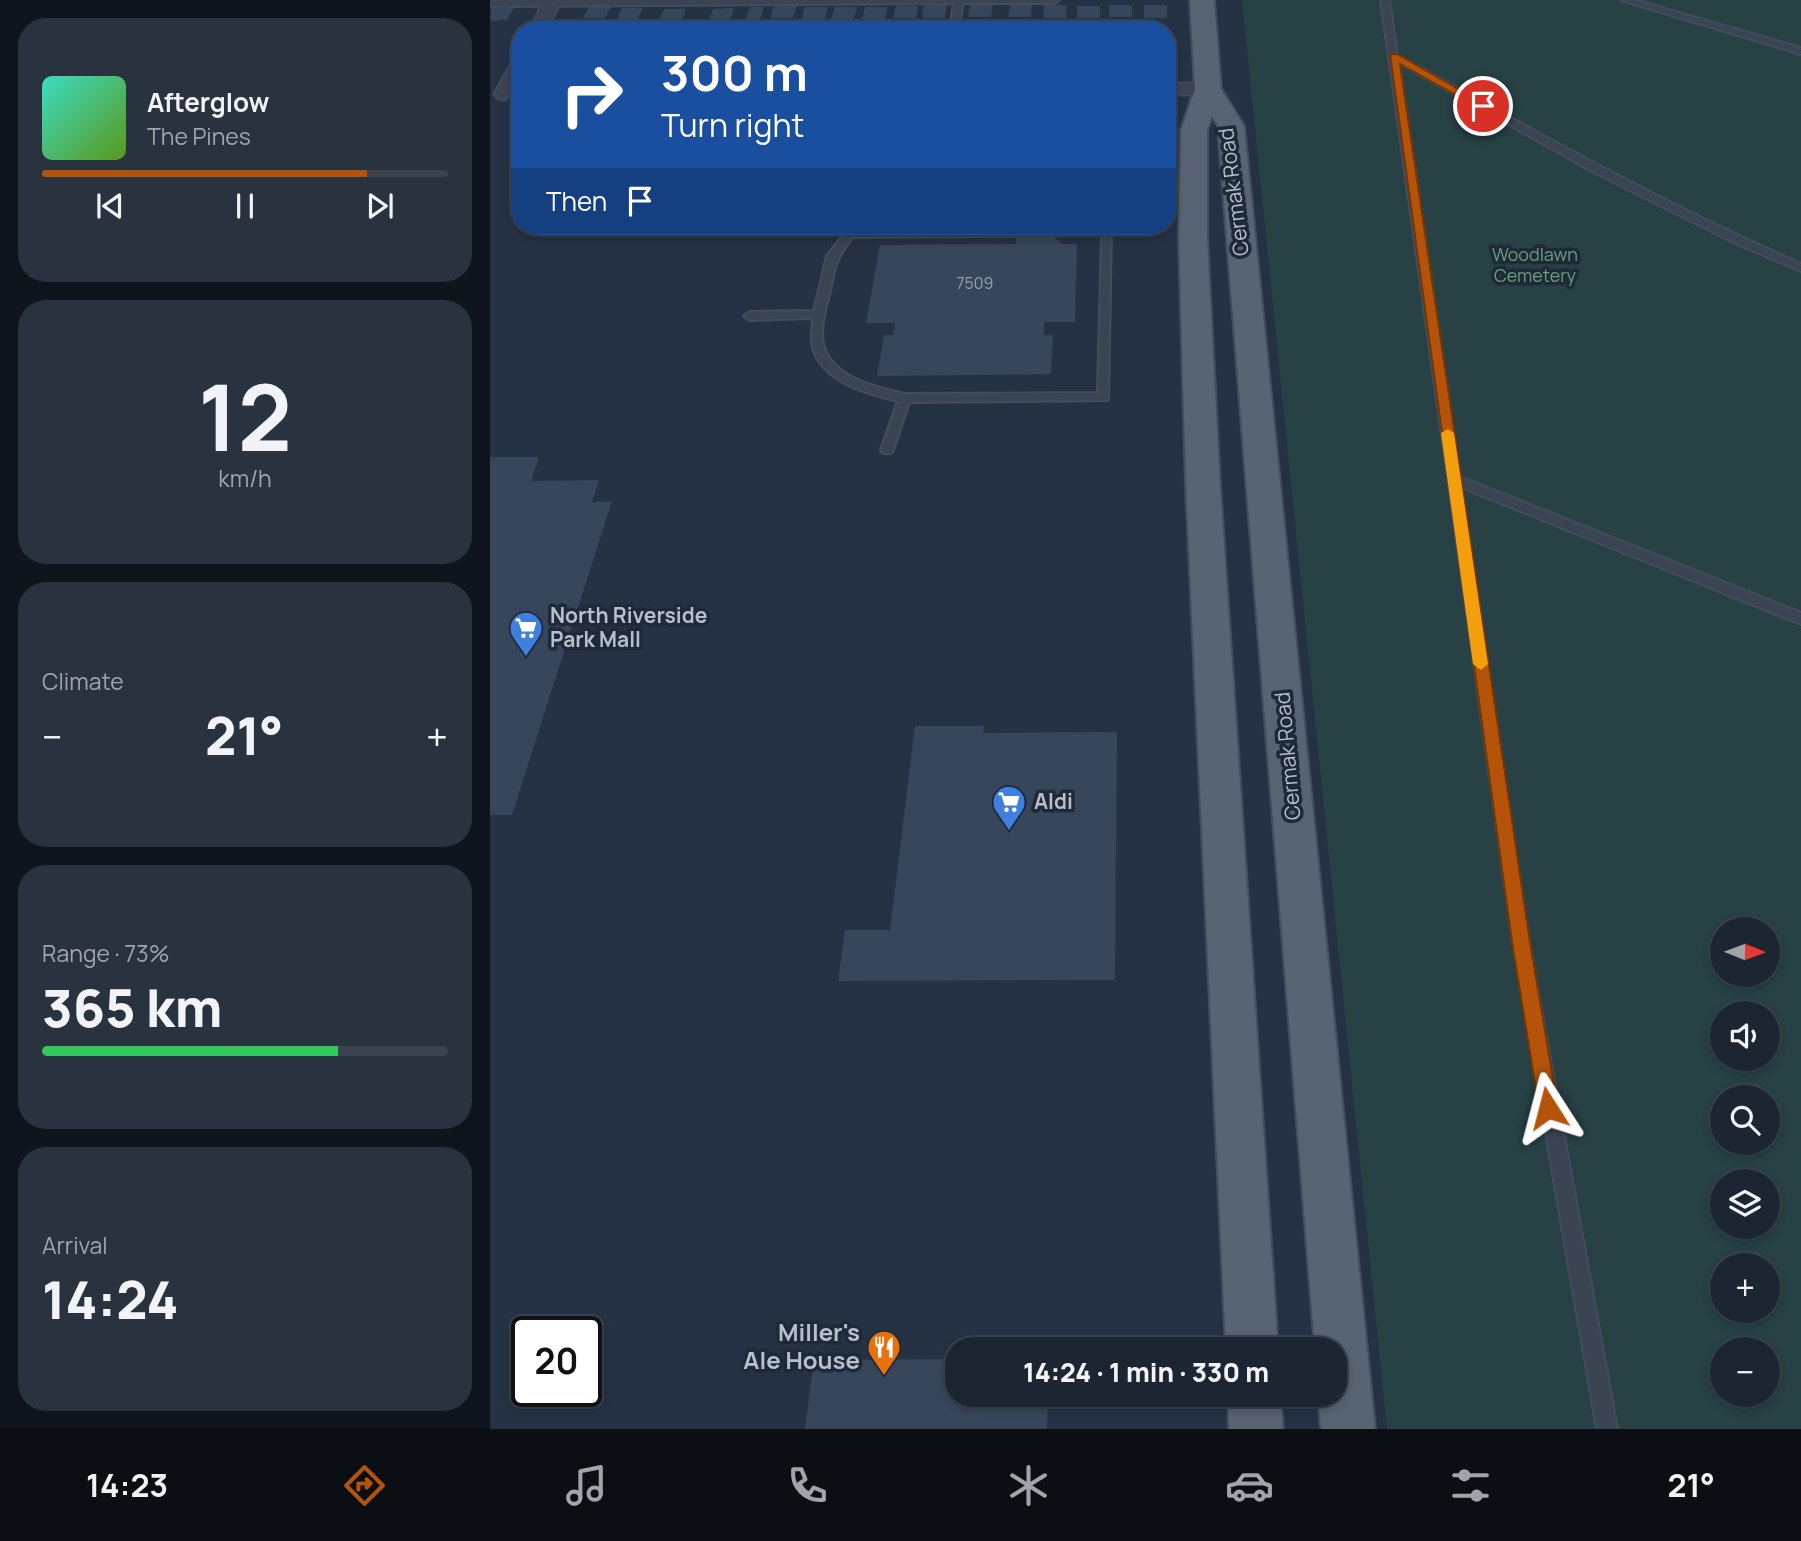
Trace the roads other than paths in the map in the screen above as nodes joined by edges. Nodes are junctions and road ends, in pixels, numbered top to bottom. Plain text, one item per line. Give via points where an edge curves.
1 (959, 0) edge
2 (1055, 0) edge
3 (1202, 0) edge
4 (1385, 0) edge
5 (1625, 0) edge
6 (552, 2) edge
7 (490, 4) edge
8 (542, 21) edge
9 (956, 21) edge
10 (1801, 51) edge
11 (1393, 56) junction
12 (1176, 89) edge
13 (1208, 89) junction
14 (847, 235) edge
15 (1107, 235) edge
16 (1801, 268) edge
17 (819, 314) junction
18 (748, 316) dead end
19 (905, 397) junction
20 (887, 450) dead end
21 (1454, 479) junction
22 (1801, 619) edge
23 (1251, 1337) edge
24 (1255, 1407) edge
25 (1256, 1429) edge
26 (1348, 1429) edge
27 (1606, 1429) edge

1 - 2 lane
1 - 6 lane
1 - 9 lane
3 - 13 main road, Cermak Road
4 - 11 lane
5 - 10 lane
6 - 7 lane
6 - 8 street
11 - 16 lane via 1595,169
11 - 21 lane
12 - 13 street
13 - 23 main road, Cermak Road via 1194,130 1193,238
13 - 26 main road, Cermak Road via 1231,126
14 - 17 lane via 832,256
15 - 19 lane via 1104,397
17 - 18 lane
17 - 19 lane via 817,343 826,362 851,383
19 - 20 lane
21 - 22 lane
21 - 27 lane via 1521,942
24 - 25 main road

